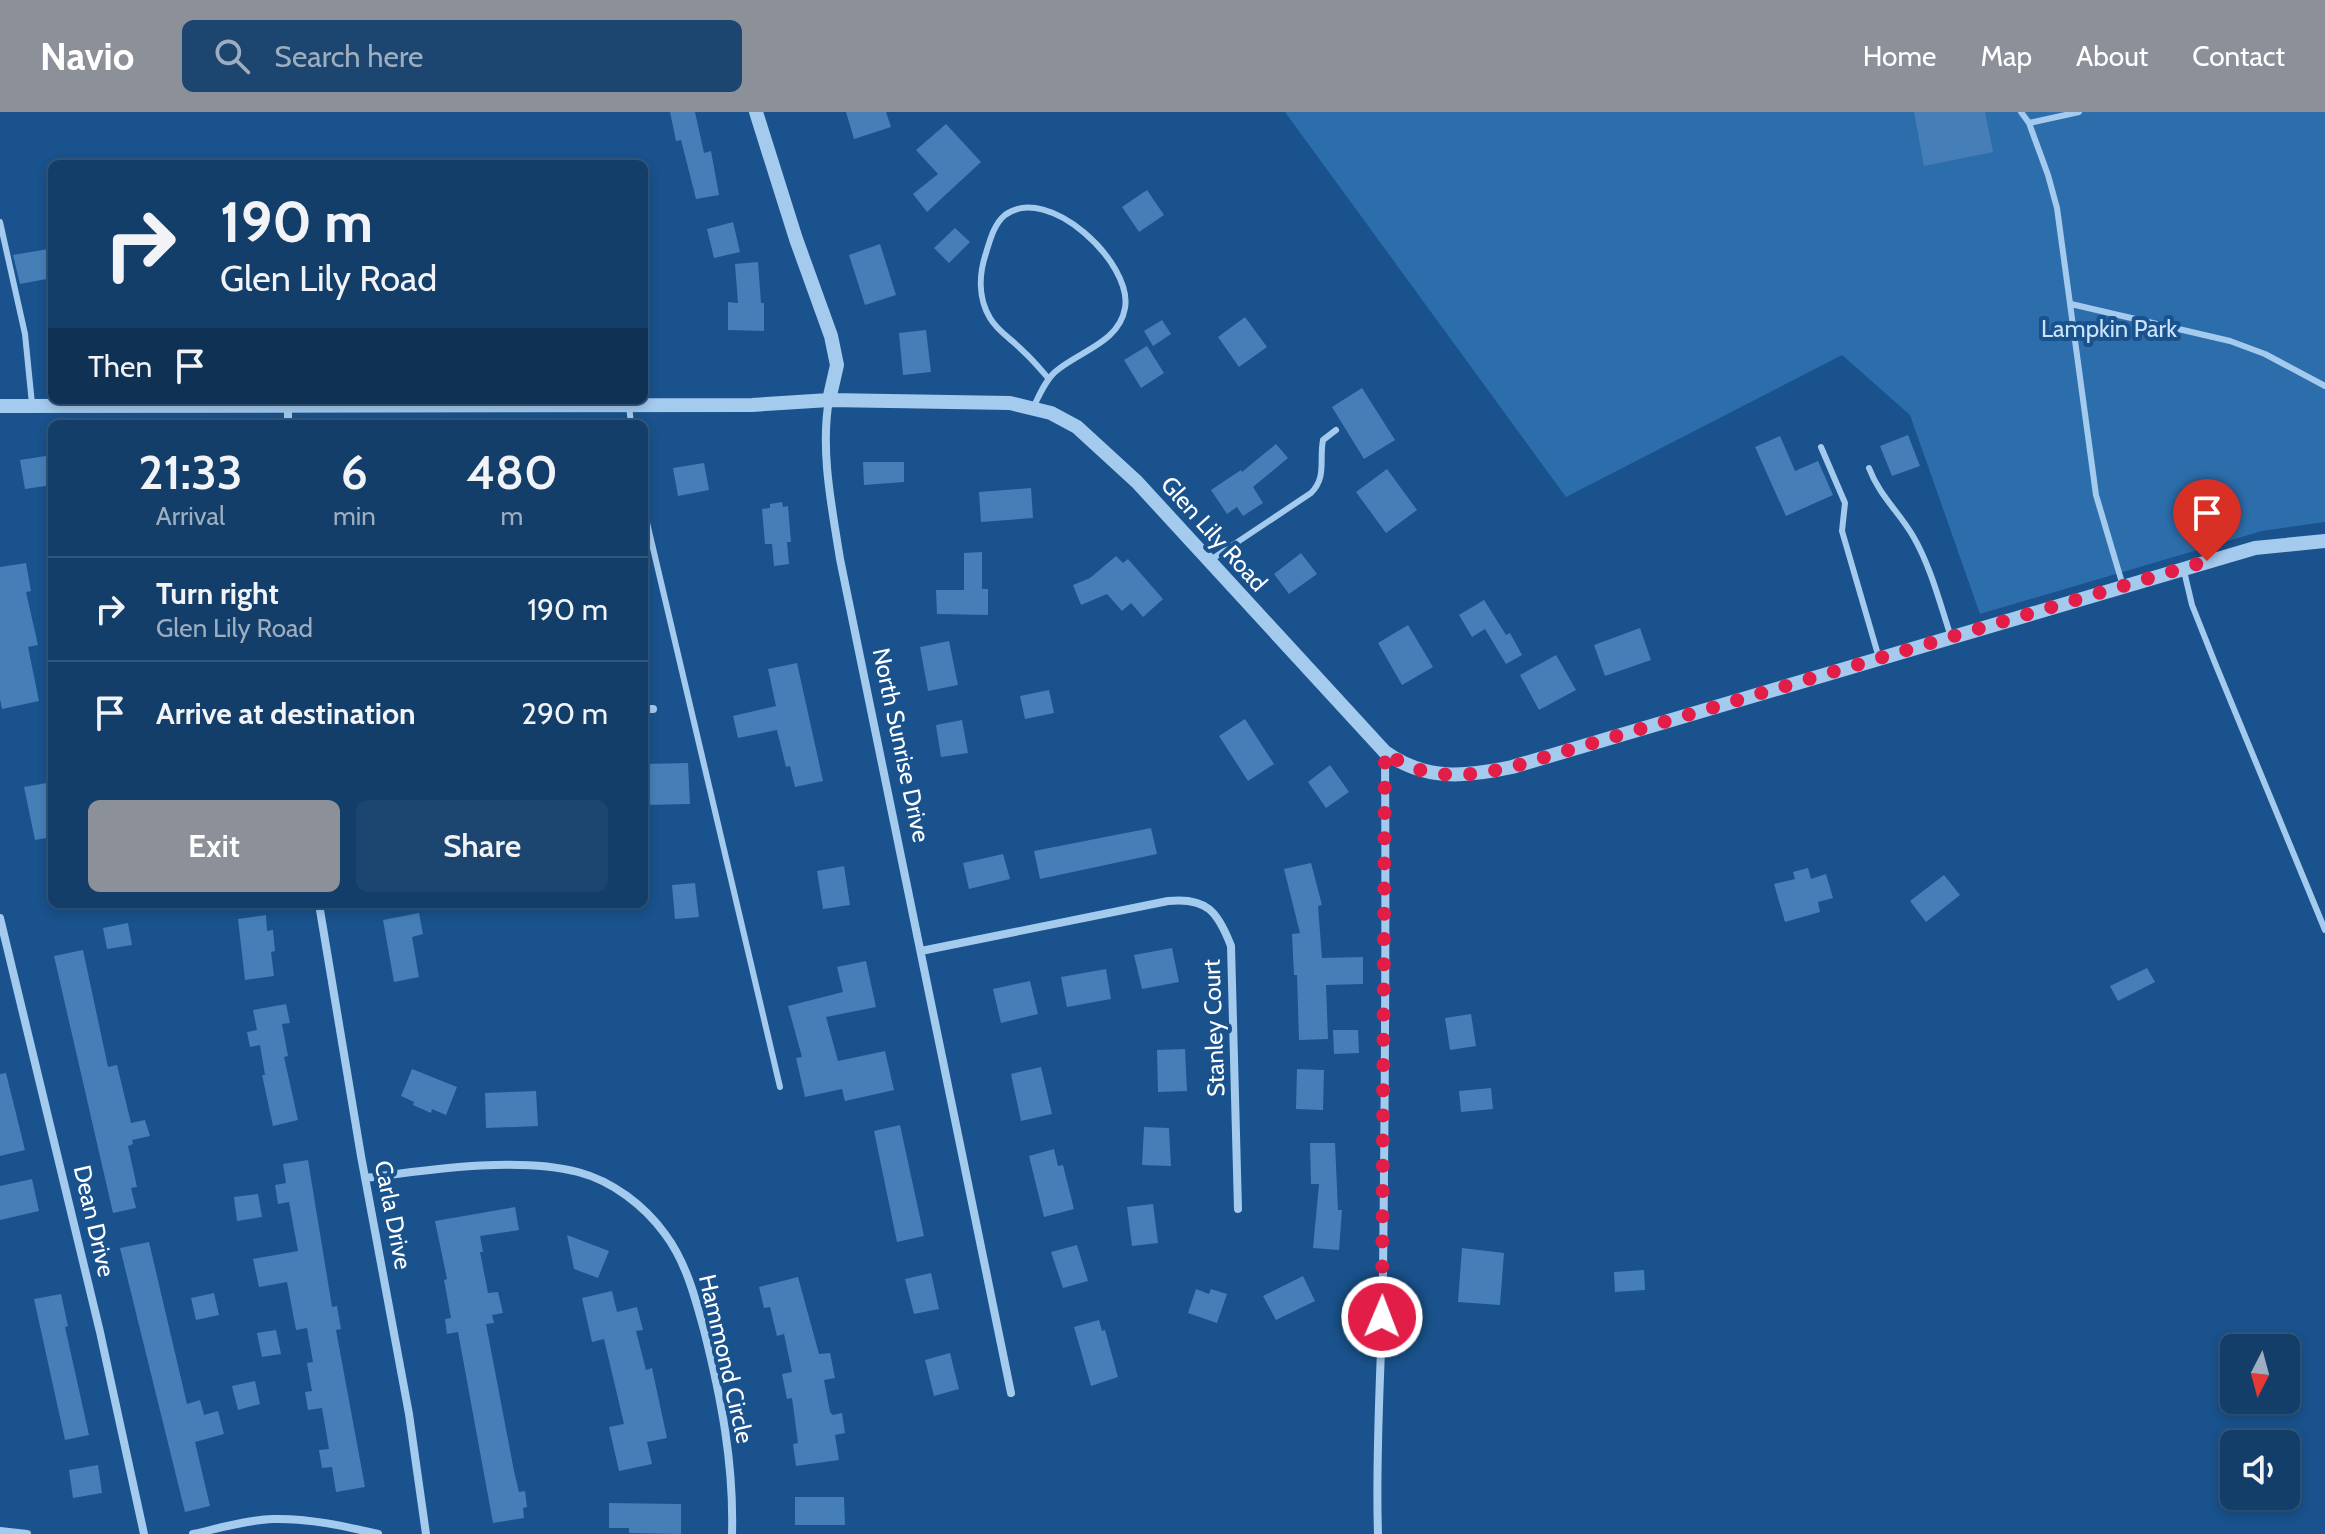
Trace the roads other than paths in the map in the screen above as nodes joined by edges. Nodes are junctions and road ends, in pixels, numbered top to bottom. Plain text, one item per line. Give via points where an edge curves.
1 (756, 112) edge
2 (2021, 112) edge
3 (2079, 112) edge
4 (2029, 123) junction
5 (0, 222) edge
6 (2071, 304) junction
7 (1049, 379) junction
8 (2325, 386) edge
9 (829, 400) junction
10 (629, 405) junction
11 (0, 406) edge
12 (32, 406) junction
13 (288, 406) junction
14 (1033, 408) junction
15 (288, 420) edge
16 (631, 420) edge
17 (1336, 430) dead end
18 (1821, 447) dead end
19 (1869, 468) dead end
20 (648, 527) edge
21 (2325, 541) edge
22 (1209, 561) junction
23 (2183, 568) junction
24 (2123, 586) junction
25 (1951, 637) junction
26 (1879, 658) junction
27 (1385, 752) junction
28 (320, 908) edge
29 (0, 918) edge
30 (2325, 930) edge
31 (921, 951) junction
32 (780, 1087) dead end
33 (365, 1178) junction
34 (1238, 1209) dead end
35 (1011, 1393) dead end
36 (0, 1531) edge
37 (27, 1534) edge
38 (144, 1534) edge
39 (193, 1534) edge
40 (378, 1534) edge
41 (426, 1534) edge
42 (732, 1534) edge
43 (1378, 1534) edge

1 - 9 street, North Sunrise Drive via 831,336 837,365
2 - 4 lane
3 - 4 lane
4 - 6 lane via 2057,208
5 - 12 lane via 25,334
6 - 8 lane via 2230,341
6 - 24 lane via 2096,495
7 - 7 lane via 1107,339 1120,323 1126,291 1112,263 1062,215 1020,208 1004,216 994,231 984,259 982,301 990,319
7 - 14 lane
9 - 10 street, Glen Lily Road
9 - 14 street, Glen Lily Road via 1010,403
9 - 31 street, North Sunrise Drive via 825,422 840,559
10 - 13 street, Glen Lily Road
10 - 16 lane
11 - 12 street, Glen Lily Road
12 - 13 street, Glen Lily Road
13 - 15 street
14 - 22 street, Glen Lily Road via 1077,427 1098,445
17 - 22 lane via 1323,440 1318,486
18 - 26 lane via 1845,503 1842,531
19 - 25 lane via 1876,487 1913,536
20 - 32 lane
21 - 23 street, Glen Lily Road via 2255,548
22 - 27 street, Glen Lily Road
23 - 24 street, Glen Lily Road
23 - 30 lane via 2203,634
24 - 25 street, Glen Lily Road
25 - 26 street, Glen Lily Road
26 - 27 street, Glen Lily Road via 1478,775 1418,771
27 - 43 street
28 - 33 street, Carla Drive
29 - 38 street, Dean Drive
31 - 34 street, Stanley Court via 1168,901 1186,899 1217,915 1231,946
31 - 35 street, North Sunrise Drive
33 - 41 street, Carla Drive
33 - 42 street, Hammond Circle via 486,1167 554,1168 599,1179 653,1219 687,1274 712,1364 731,1466
36 - 37 street
39 - 40 street via 273,1519 316,1521

